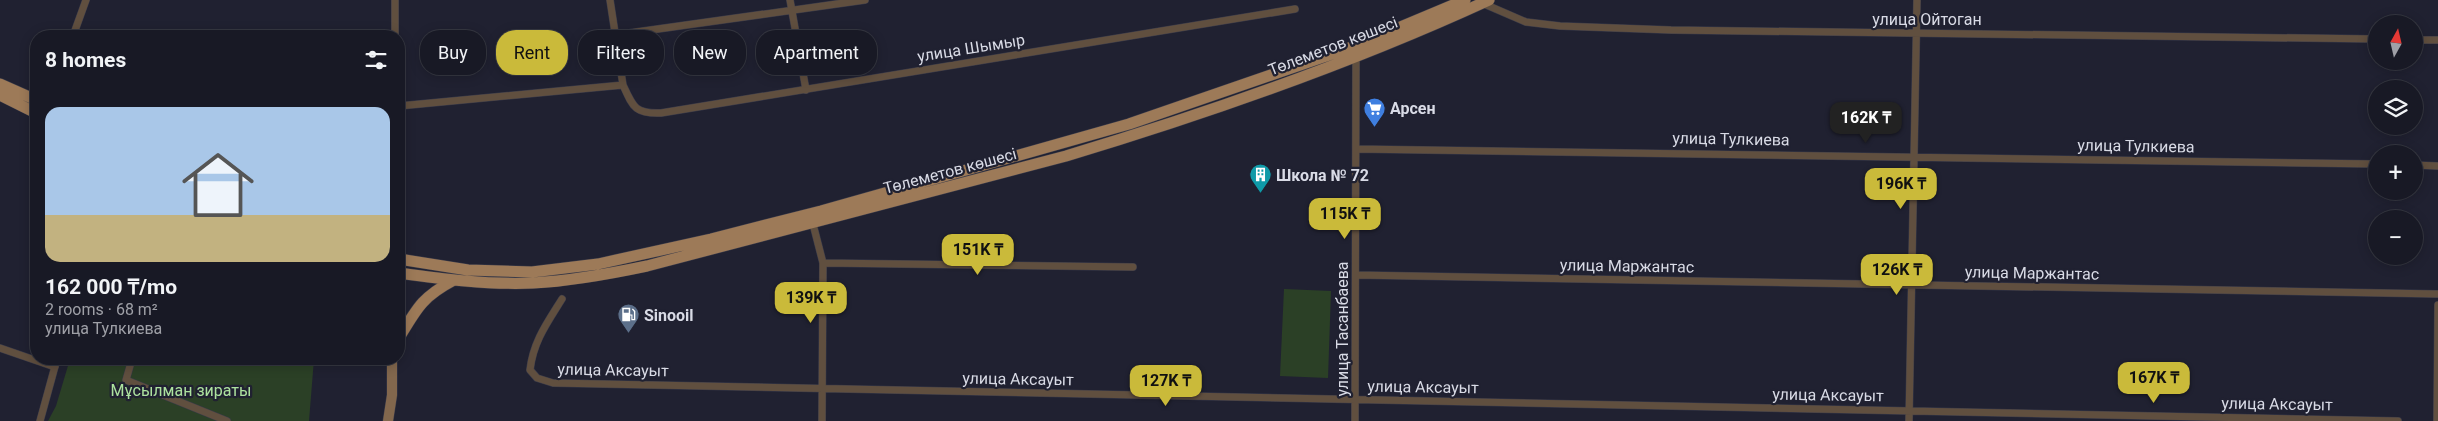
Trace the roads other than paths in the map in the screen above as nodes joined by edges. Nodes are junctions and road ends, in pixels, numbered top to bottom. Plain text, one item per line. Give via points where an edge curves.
1 (86, 0) edge
2 (394, 0) edge
3 (610, 0) edge
4 (790, 0) edge
5 (865, 0) edge
6 (1465, 0) edge
7 (1917, 0) edge
8 (1485, 1) edge
9 (1294, 9) dead end
10 (792, 11) junction
11 (75, 30) edge
12 (395, 30) edge
13 (614, 30) edge
14 (652, 30) edge
15 (1916, 33) junction
16 (2368, 39) edge
17 (2423, 40) edge
18 (2438, 40) edge
19 (1356, 58) junction
20 (621, 75) edge
21 (0, 84) edge
22 (623, 85) junction
23 (806, 90) junction
24 (0, 95) edge
25 (30, 97) edge
26 (405, 105) edge
27 (30, 110) edge
28 (1356, 148) junction
29 (1914, 156) junction
30 (2368, 164) edge
31 (2423, 165) edge
32 (2438, 166) edge
33 (813, 224) junction
34 (405, 260) edge
35 (822, 263) junction
36 (1133, 267) dead end
37 (405, 274) edge
38 (1356, 275) junction
39 (454, 280) junction
40 (1910, 285) junction
41 (2438, 294) edge
42 (562, 299) dead end
43 (2438, 305) edge
44 (405, 328) edge
45 (0, 348) edge
46 (30, 358) edge
47 (49, 365) edge
48 (130, 365) edge
49 (392, 365) edge
50 (55, 367) joint
51 (822, 389) junction
52 (1356, 400) junction
53 (1909, 410) junction
54 (40, 421) edge
55 (227, 421) edge
56 (388, 421) edge
57 (822, 421) edge
58 (1356, 421) edge
59 (1909, 421) edge
60 (2398, 421) edge
61 (2437, 421) edge

1 - 11 street
2 - 12 street
3 - 13 street, улица Шымыр
4 - 10 street
5 - 10 street
6 - 34 main road, Төлеметов көшесі via 1355,46 1128,124 711,239 598,264 532,272 468,270
7 - 15 street
8 - 15 street, улица Ойтоган via 1526,22 1560,26
8 - 19 main road, Төлеметов көшесі
9 - 23 street, улица Шымыр
10 - 14 street
10 - 23 street
15 - 16 street, улица Ойтоган
15 - 29 street
17 - 18 street
19 - 28 street, улица Тасанбаева
19 - 33 main road, Төлеметов көшесі via 1132,136
20 - 22 street, улица Шымыр
21 - 25 main road
22 - 23 street, улица Шымыр via 631,103 645,114
22 - 26 street
24 - 27 main road
28 - 29 street, улица Тулкиева
28 - 38 street, улица Тасанбаева
29 - 30 street, улица Тулкиева
29 - 40 street
31 - 32 street
33 - 35 street
33 - 39 main road, Төлеметов көшесі via 599,276 532,283
35 - 36 street
35 - 51 street
37 - 39 main road, Төлеметов көшесі
38 - 40 street, улица Маржантас
38 - 52 street, улица Тасанбаева
39 - 44 main road via 428,294
40 - 41 street, улица Маржантас
40 - 53 street
42 - 51 street, улица Аксауыт via 534,347 530,370 536,378 553,383
43 - 61 street
45 - 46 street
47 - 50 street
48 - 55 street via 126,380
49 - 56 main road
50 - 54 street
51 - 52 street, улица Аксауыт
51 - 57 street
52 - 53 street, улица Аксауыт
52 - 58 street, улица Тасанбаева
53 - 59 street
53 - 60 street, улица Аксауыт

